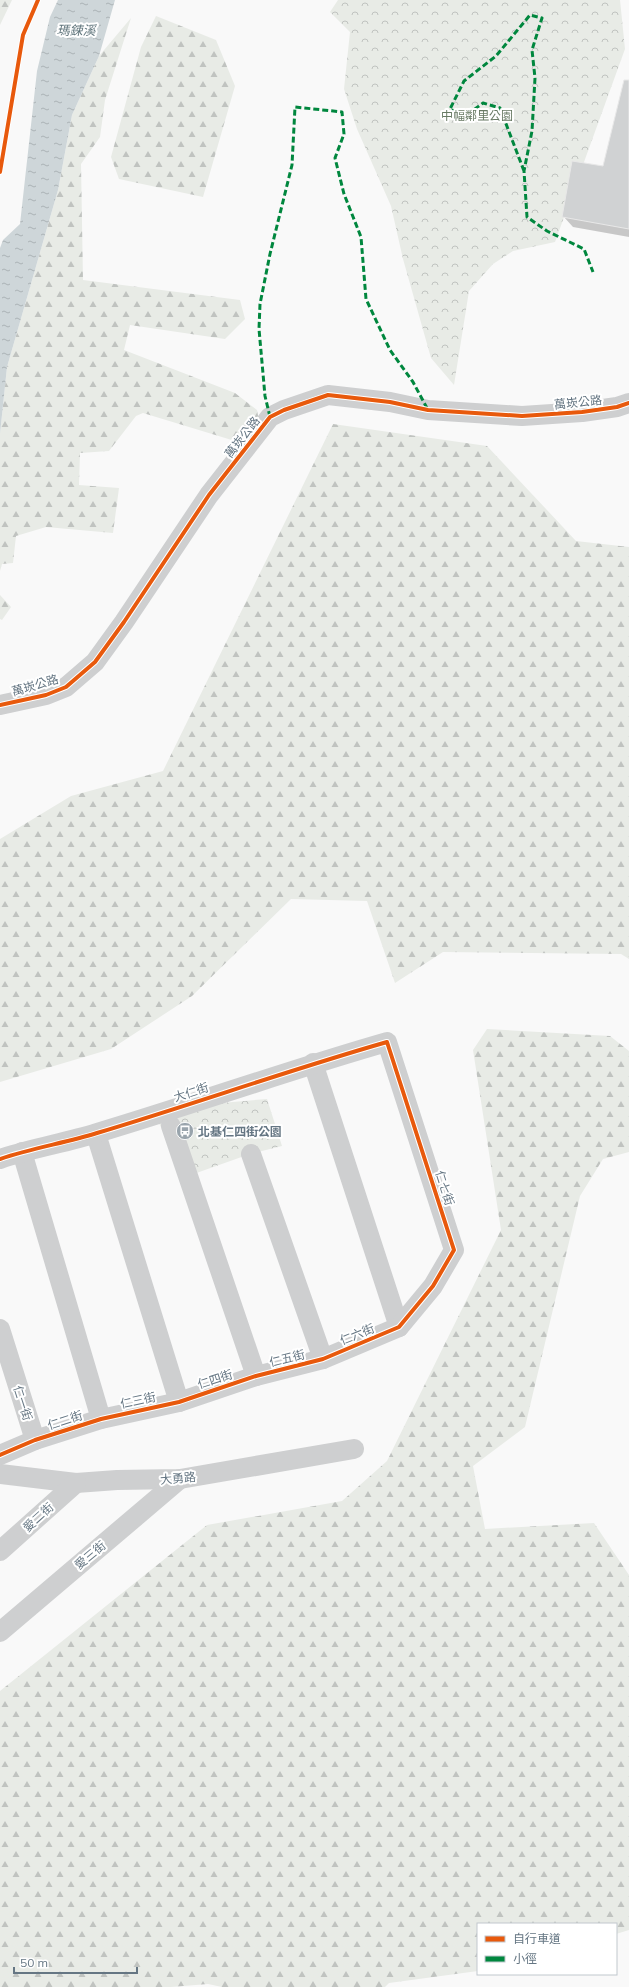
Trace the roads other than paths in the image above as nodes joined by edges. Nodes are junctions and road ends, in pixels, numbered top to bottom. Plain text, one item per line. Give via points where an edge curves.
1 (629, 403) edge
2 (0, 705) edge
3 (387, 1042) joint
4 (313, 1063) junction
5 (170, 1126) dead end
6 (96, 1134) junction
7 (22, 1152) junction
8 (250, 1154) dead end
9 (0, 1159) edge
10 (399, 1328) junction
11 (0, 1330) edge
12 (323, 1359) junction
13 (256, 1376) junction
14 (180, 1402) junction
15 (102, 1419) junction
16 (35, 1440) junction
17 (354, 1449) dead end
18 (0, 1455) edge
19 (0, 1474) edge
20 (180, 1479) junction
21 (76, 1483) junction
22 (0, 1551) edge
23 (0, 1632) edge

1 - 2 street, 萬崁公路 via 582,412 522,416 428,410 390,402 328,395 284,410 270,417 209,495 95,662 66,687 46,695
3 - 4 street, 大仁街
3 - 10 street, 仁七街 via 454,1250 433,1286
4 - 6 street, 大仁街
4 - 10 street
5 - 13 street
6 - 7 street, 大仁街
6 - 14 street
7 - 9 street, 大仁街
7 - 15 street, 仁二街
8 - 12 street, 仁五街
10 - 12 street, 仁六街
11 - 16 street, 仁一街
12 - 13 street, 仁五街
13 - 14 street, 仁四街
14 - 15 street, 仁三街
15 - 16 street, 仁二街
16 - 18 street
17 - 20 street, 大勇路
19 - 21 street, 大勇路
20 - 21 street, 大勇路
20 - 23 street, 愛三街
21 - 22 street, 愛二街

